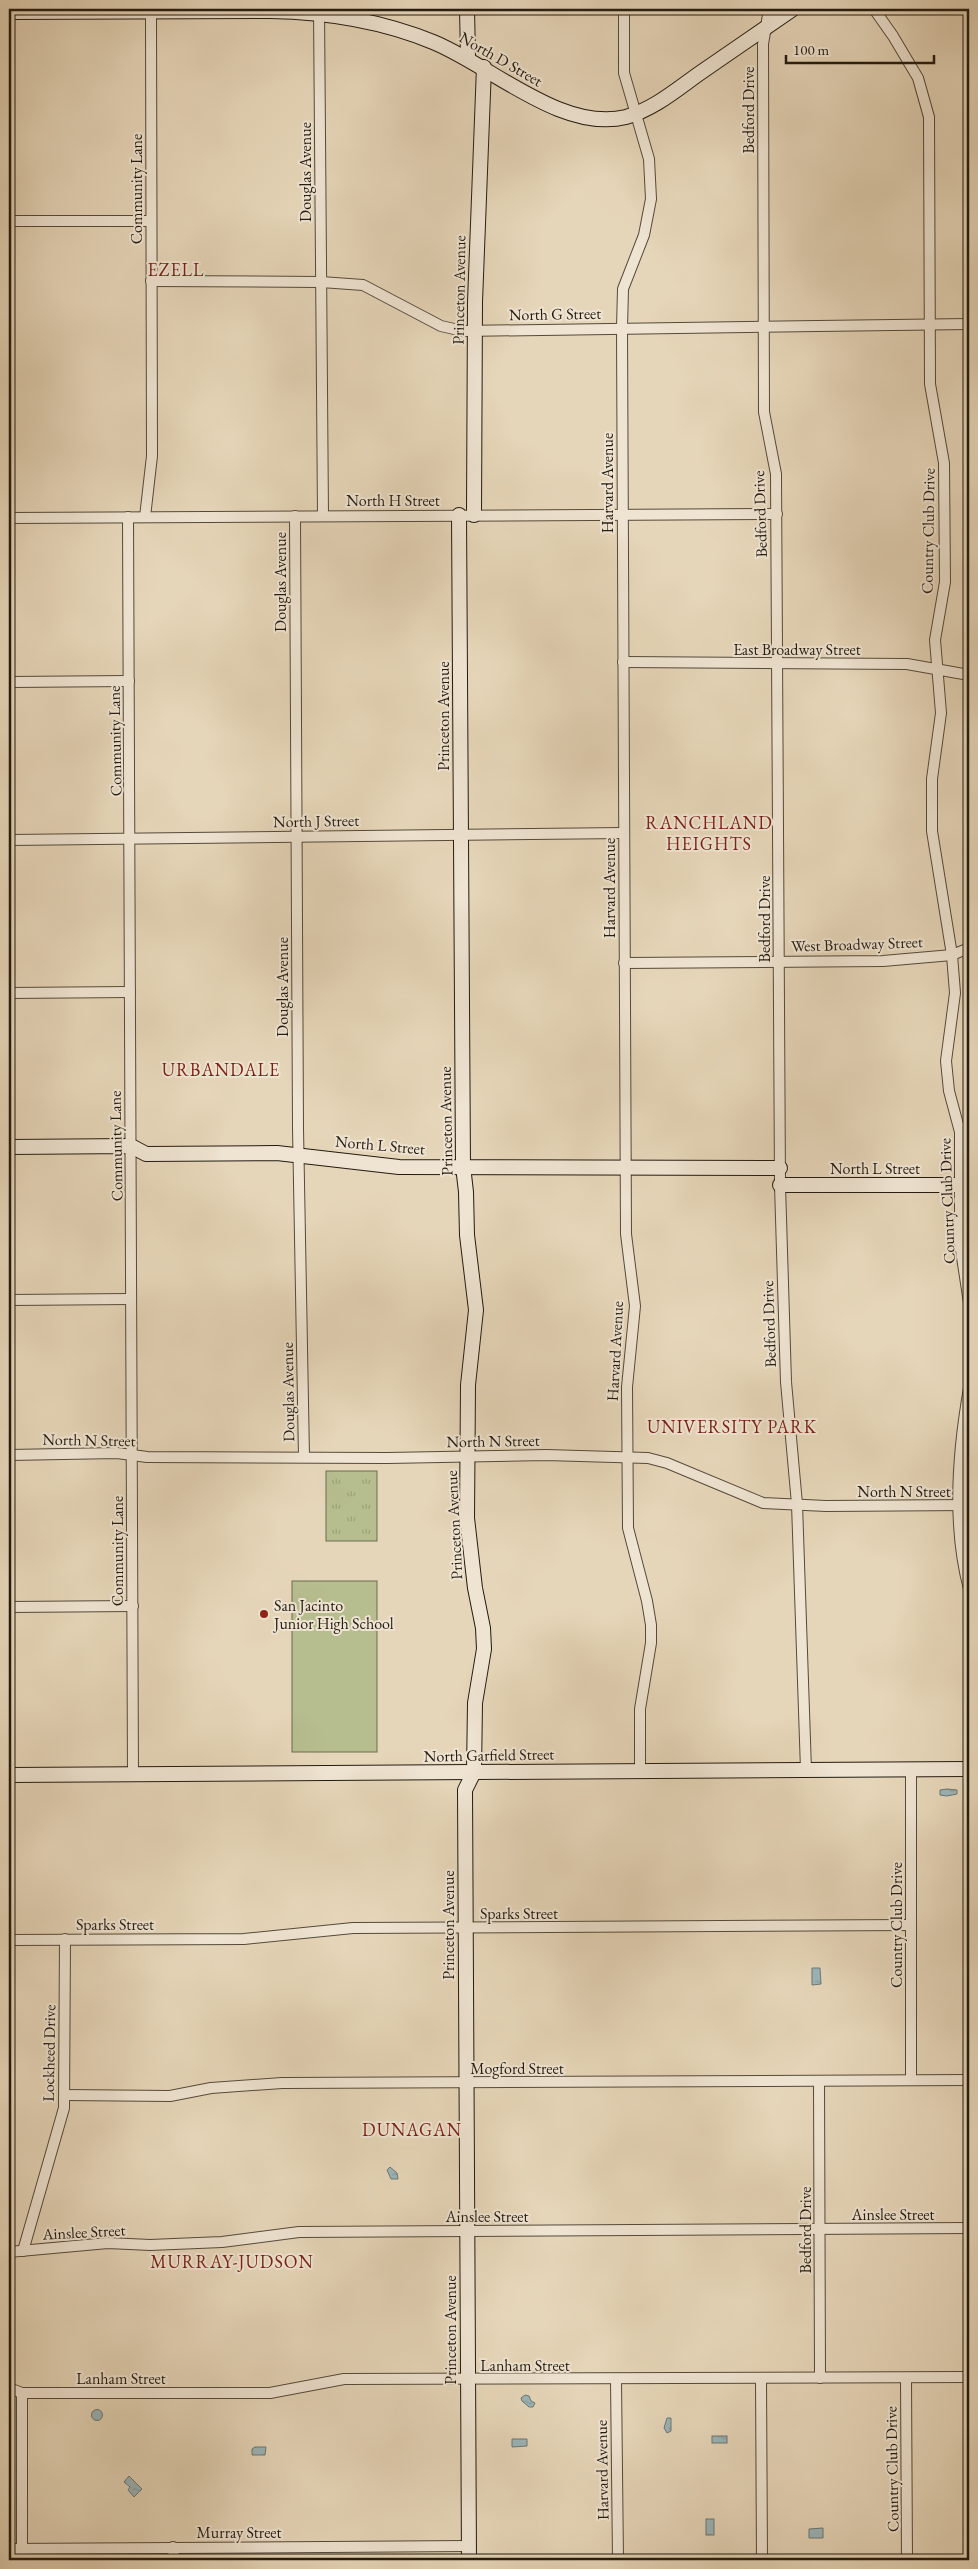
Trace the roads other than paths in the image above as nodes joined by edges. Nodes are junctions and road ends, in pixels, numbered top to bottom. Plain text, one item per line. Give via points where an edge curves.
1 (467, 9) edge
2 (624, 9) edge
3 (769, 9) edge
4 (793, 9) edge
5 (874, 9) edge
6 (151, 11) junction
7 (9, 12) edge
8 (319, 12) edge
9 (767, 27) junction
10 (468, 58) junction
11 (484, 67) junction
12 (634, 114) junction
13 (9, 221) edge
14 (152, 221) junction
15 (151, 281) junction
16 (321, 282) junction
17 (969, 324) edge
18 (930, 325) junction
19 (764, 326) junction
20 (622, 328) junction
21 (475, 330) junction
22 (777, 514) junction
23 (460, 515) junction
24 (474, 515) junction
25 (622, 515) junction
26 (295, 516) junction
27 (322, 516) junction
28 (128, 517) junction
29 (145, 517) junction
30 (9, 518) edge
31 (623, 662) junction
32 (777, 664) junction
33 (937, 669) junction
34 (969, 675) edge
35 (129, 681) junction
36 (9, 682) edge
37 (624, 832) junction
38 (461, 834) junction
39 (296, 836) junction
40 (130, 839) junction
41 (9, 840) edge
42 (969, 948) edge
43 (952, 954) junction
44 (779, 962) junction
45 (624, 963) junction
46 (130, 992) junction
47 (9, 994) edge
48 (130, 1146) junction
49 (9, 1147) edge
50 (298, 1154) junction
51 (463, 1166) junction
52 (626, 1167) junction
53 (780, 1168) junction
54 (780, 1185) junction
55 (965, 1185) edge
56 (132, 1299) junction
57 (9, 1300) edge
58 (969, 1303) edge
59 (969, 1388) edge
60 (9, 1455) edge
61 (132, 1455) junction
62 (468, 1456) junction
63 (304, 1457) junction
64 (627, 1457) junction
65 (797, 1504) junction
66 (965, 1506) edge
67 (969, 1589) edge
68 (133, 1606) junction
69 (9, 1607) edge
70 (911, 1769) junction
71 (969, 1769) edge
72 (806, 1770) junction
73 (640, 1771) junction
74 (474, 1772) junction
75 (9, 1775) edge
76 (133, 1775) junction
77 (910, 1925) junction
78 (466, 1928) junction
79 (9, 1940) edge
80 (65, 1940) junction
81 (911, 2080) junction
82 (969, 2080) edge
83 (819, 2081) junction
84 (467, 2084) junction
85 (65, 2095) junction
86 (969, 2228) edge
87 (820, 2229) junction
88 (468, 2230) junction
89 (9, 2252) edge
90 (23, 2252) junction
91 (969, 2377) edge
92 (820, 2378) junction
93 (906, 2378) junction
94 (761, 2379) junction
95 (616, 2380) junction
96 (468, 2381) junction
97 (9, 2388) edge
98 (22, 2393) junction
99 (173, 2547) junction
100 (9, 2549) edge
101 (22, 2549) junction
102 (469, 2553) edge
103 (22, 2560) edge
104 (174, 2560) edge
105 (618, 2560) edge
106 (762, 2560) edge
107 (907, 2560) edge

1 - 10 street
2 - 12 street, Harvard Avenue via 624,73
3 - 9 street, Bedford Drive
4 - 9 street, North D Street
5 - 18 street, Country Club Drive via 918,78 928,117
6 - 7 street, North D Street
6 - 8 street, North D Street
6 - 14 street, Community Lane
8 - 10 street, North D Street via 402,31
8 - 16 street, Douglas Avenue
9 - 12 street, North D Street via 653,106
9 - 19 street, Bedford Drive via 763,44
10 - 11 street, North D Street
11 - 12 street, North D Street via 562,112 598,119
11 - 21 street, Princeton Avenue
12 - 20 street, Harvard Avenue via 648,159 652,199 644,235 623,289
13 - 14 street
14 - 15 street, Community Lane
15 - 16 street, North G Street
15 - 29 street, Community Lane via 152,456
16 - 21 street, North G Street via 362,285 441,326
16 - 27 street, Douglas Avenue
17 - 18 street, North G Street
18 - 19 street, North G Street
18 - 33 street, Country Club Drive via 930,384 944,463 945,582 935,640
19 - 20 street, North G Street
19 - 22 street, Bedford Drive via 764,412 776,474
20 - 21 street, North G Street
20 - 25 street, Harvard Avenue
21 - 24 street, Princeton Avenue
22 - 25 street, North H Street
22 - 32 street, Bedford Drive
23 - 24 street, North H Street
23 - 27 street, North H Street
23 - 38 street, Princeton Avenue
24 - 25 street, North H Street
25 - 31 street, Harvard Avenue
26 - 27 street, North H Street
26 - 29 street, North H Street
26 - 39 street, Douglas Avenue
28 - 29 street, North H Street
28 - 30 street, North H Street
28 - 35 street, Community Lane
31 - 32 street, East Broadway Street
31 - 37 street, Harvard Avenue
32 - 33 street, East Broadway Street via 907,664
32 - 44 street, Bedford Drive
33 - 34 street, East Broadway Street
33 - 43 street, Country Club Drive via 941,714 932,780 932,831
35 - 36 street
35 - 40 street, Community Lane
37 - 38 street, North J Street
37 - 45 street, Harvard Avenue
38 - 39 street, North J Street
38 - 51 street, Princeton Avenue
39 - 40 street, North J Street
39 - 50 street, Douglas Avenue
40 - 41 street, North J Street
40 - 46 street, Community Lane
42 - 43 street, West Broadway Street
43 - 44 street, West Broadway Street via 883,961
43 - 55 street, Country Club Drive via 955,993 946,1061 949,1091 960,1132
44 - 45 street, West Broadway Street
44 - 53 street, Bedford Drive
45 - 52 street, Harvard Avenue
46 - 47 street
46 - 48 street, Community Lane
48 - 49 street, North L Street
48 - 50 street, North L Street via 146,1154
48 - 56 street, Community Lane
50 - 51 street, North L Street via 399,1167
50 - 63 street, Douglas Avenue
51 - 52 street, North L Street
51 - 62 street, Princeton Avenue via 476,1310 468,1385
52 - 53 street, North L Street
52 - 64 street, Harvard Avenue via 626,1234 635,1306 627,1387
53 - 54 street, Bedford Drive
54 - 55 street, North L Street
54 - 65 street, Bedford Drive via 786,1382
55 - 58 street, Country Club Drive via 960,1244
56 - 57 street
56 - 61 street, Community Lane
59 - 66 street via 960,1436
60 - 61 street, North N Street
61 - 63 street, North N Street
61 - 68 street, Community Lane
62 - 63 street, North N Street
62 - 64 street, North N Street
62 - 74 street, Princeton Avenue via 470,1556 483,1628 483,1662 475,1714
64 - 65 street, North N Street via 667,1463 763,1503
64 - 73 street, Harvard Avenue via 628,1528 651,1625 640,1709
65 - 66 street, North N Street
65 - 72 street, Bedford Drive
66 - 67 street via 960,1540
68 - 69 street
68 - 76 street, Community Lane
70 - 71 street, North Garfield Street
70 - 72 street, North Garfield Street
70 - 77 street, Country Club Drive
72 - 73 street, North Garfield Street
73 - 74 street, North Garfield Street
74 - 76 street, North Garfield Street
74 - 78 street, Princeton Avenue via 465,1790
75 - 76 street, North Garfield Street
77 - 78 street, Sparks Street
77 - 81 street, Country Club Drive
78 - 80 street, Sparks Street via 353,1928 244,1939
78 - 84 street, Princeton Avenue
79 - 80 street, Sparks Street
80 - 85 street, Lockheed Drive
81 - 82 street, Mogford Street
81 - 83 street, Mogford Street
83 - 84 street, Mogford Street
83 - 87 street, Bedford Drive
84 - 85 street, Mogford Street via 282,2083 211,2088 170,2096
84 - 88 street, Princeton Avenue
85 - 90 street, Lockheed Drive
86 - 87 street, Ainslee Street
87 - 88 street, Ainslee Street
87 - 92 street, Bedford Drive
88 - 90 street, Ainslee Street via 299,2232 222,2242 108,2243
88 - 96 street, Princeton Avenue
89 - 90 street, Ainslee Street
91 - 93 street, Lanham Street
92 - 93 street, Lanham Street
92 - 94 street, Lanham Street
93 - 107 street, Country Club Drive
94 - 95 street, Lanham Street
94 - 106 street
95 - 96 street, Lanham Street
95 - 105 street, Harvard Avenue
96 - 98 street, Lanham Street via 344,2379 270,2393
96 - 102 street, Princeton Avenue
97 - 98 street
98 - 101 street
99 - 101 street, Murray Street
99 - 102 street, Murray Street
99 - 104 street
100 - 101 street, Murray Street
101 - 103 street

